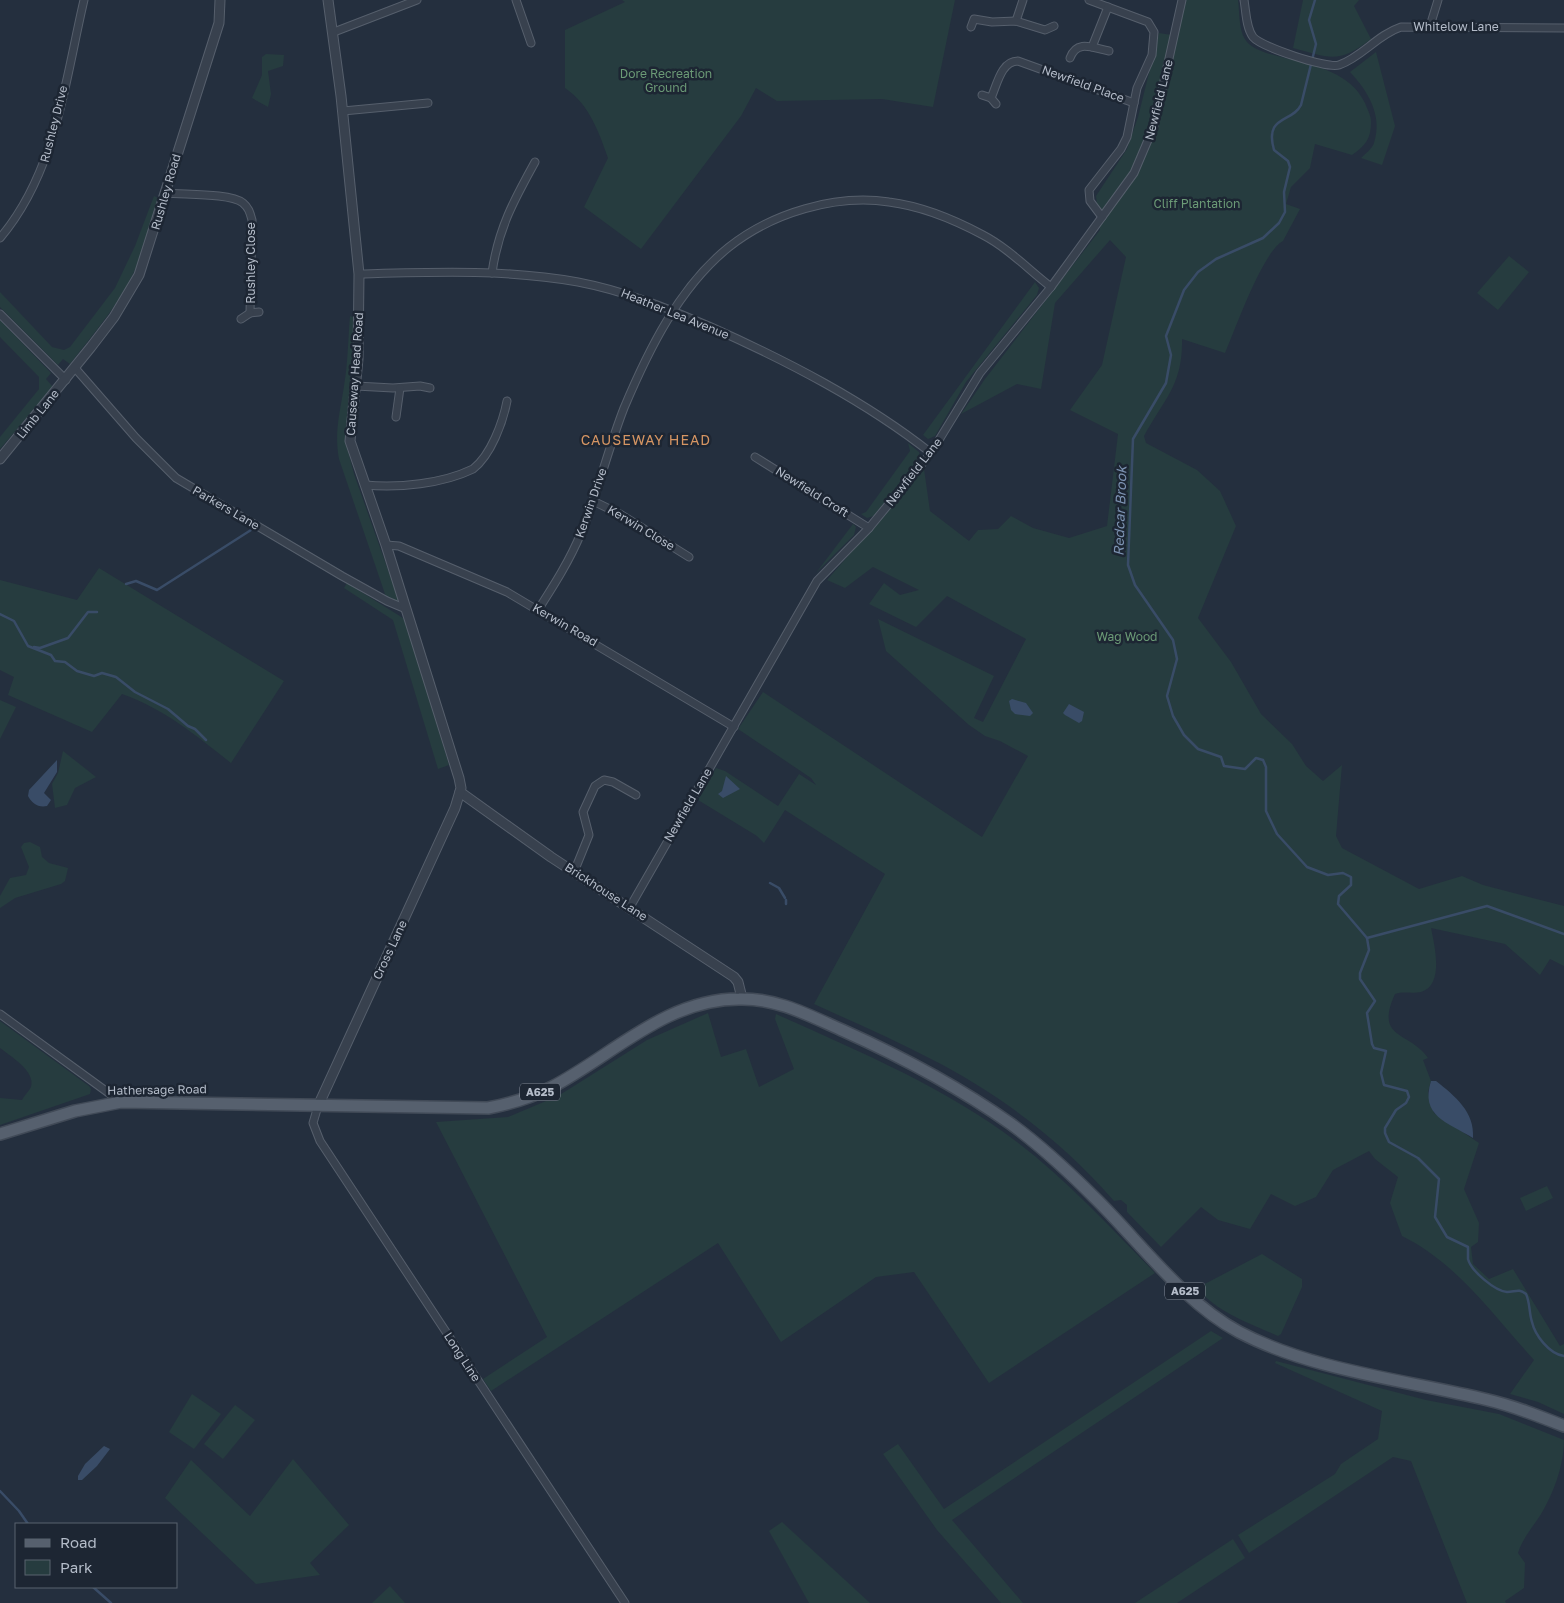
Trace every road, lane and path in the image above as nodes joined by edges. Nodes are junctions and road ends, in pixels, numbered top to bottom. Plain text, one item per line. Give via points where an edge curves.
1 (84, 0) edge
2 (220, 0) edge
3 (328, 0) edge
4 (418, 0) edge
5 (516, 0) edge
6 (1023, 0) edge
7 (1089, 0) edge
8 (1182, 0) edge
9 (1244, 0) edge
10 (1438, 0) edge
11 (1108, 7) junction
12 (1016, 21) junction
13 (1054, 26) dead end
14 (1430, 26) junction
15 (970, 27) dead end
16 (1564, 28) edge
17 (334, 32) junction
18 (531, 43) dead end
19 (1092, 47) junction
20 (1109, 52) dead end
21 (1070, 58) dead end
22 (982, 96) dead end
23 (428, 103) dead end
24 (1134, 103) junction
25 (343, 111) junction
26 (535, 162) dead end
27 (166, 193) junction
28 (1102, 217) junction
29 (0, 238) edge
30 (492, 273) junction
31 (359, 274) junction
32 (1051, 287) junction
33 (674, 311) junction
34 (259, 312) dead end
35 (250, 313) junction
36 (0, 314) edge
37 (242, 319) dead end
38 (75, 368) junction
39 (66, 380) junction
40 (356, 386) junction
41 (400, 388) junction
42 (430, 388) dead end
43 (507, 401) dead end
44 (396, 417) dead end
45 (931, 453) junction
46 (755, 457) dead end
47 (0, 459) edge
48 (365, 485) junction
49 (593, 501) junction
50 (869, 528) junction
51 (386, 545) junction
52 (689, 557) dead end
53 (406, 609) junction
54 (538, 610) junction
55 (734, 727) junction
56 (460, 792) junction
57 (636, 795) dead end
58 (574, 872) junction
59 (630, 907) junction
60 (742, 998) junction
61 (0, 1014) edge
62 (121, 1102) junction
63 (318, 1106) junction
64 (0, 1134) edge
65 (1564, 1426) edge
66 (626, 1603) edge

1 - 29 street, Rushley Drive via 44,164 29,196
2 - 27 street, Rushley Road via 219,23
3 - 17 street, Causeway Head Road
4 - 17 street
5 - 18 street
6 - 12 street
7 - 11 street
8 - 28 street, Newfield Lane via 1149,141 1134,173
9 - 14 street, Whitelow Lane via 1249,31 1255,39 1333,66 1353,58 1392,30
10 - 14 street
11 - 19 street
11 - 24 street via 1148,22 1154,32 1152,55
12 - 13 street via 1045,30
12 - 15 street via 992,22 978,18
14 - 16 street, Whitelow Lane
17 - 25 street, Causeway Head Road
19 - 20 street
19 - 21 street via 1078,46
22 - 24 street, Newfield Place via 994,101 1004,69 1012,61 1018,61
23 - 25 street
24 - 28 street, Newfield Place via 1131,124 1121,149 1089,190 1090,201
25 - 31 street, Causeway Head Road
26 - 30 street via 498,236
27 - 35 street, Rushley Close via 239,200 248,207 252,220
27 - 38 street, Rushley Road via 139,274 114,317
28 - 32 street, Newfield Lane
30 - 31 street, Heather Lea Avenue
30 - 33 street, Heather Lea Avenue via 540,276 586,284 622,292
31 - 40 street, Causeway Head Road
32 - 33 street, Kerwin Drive via 991,240 967,227 908,205 856,201 801,210 754,231 715,260
32 - 45 street, Newfield Lane via 980,373
33 - 45 street, Heather Lea Avenue via 811,377 884,419
33 - 49 street, Kerwin Drive via 624,408
34 - 35 street, Rushley Close
35 - 37 street, Rushley Close
36 - 39 street
38 - 39 street, Limb Lane
38 - 53 street, Parkers Lane via 176,478 357,584
39 - 47 street, Limb Lane
40 - 41 street
40 - 48 street, Causeway Head Road via 350,441
41 - 42 street
41 - 44 street
43 - 48 street via 501,427 473,469 417,483
45 - 50 street, Newfield Lane
46 - 50 street, Newfield Croft
48 - 51 street, Causeway Head Road
49 - 52 street, Kerwin Close
49 - 54 street, Kerwin Drive via 573,552
50 - 55 street, Newfield Lane via 816,582
51 - 53 street, Causeway Head Road
51 - 54 street, Kerwin Road via 399,546 491,584
53 - 56 street, Causeway Head Road via 460,781
54 - 55 street, Kerwin Road
55 - 59 street, Newfield Lane
56 - 58 street, Brickhouse Lane
56 - 63 street, Cross Lane
57 - 58 street via 613,782 604,780 596,786 583,812 589,836
58 - 59 street, Brickhouse Lane
59 - 60 street, Brickhouse Lane via 734,977
60 - 63 main road, A625 via 707,1002 673,1014 637,1032 552,1087 506,1104 465,1110
60 - 65 main road, A625 via 771,1001 808,1014 910,1064 996,1114 1094,1197 1206,1310 1238,1331 1263,1343 1311,1358 1424,1388 1504,1404
61 - 62 street
62 - 63 main road, Hathersage Road / A625
62 - 64 main road, Hathersage Road / A625 via 75,1111
63 - 66 street, Long Line via 313,1123 320,1141

